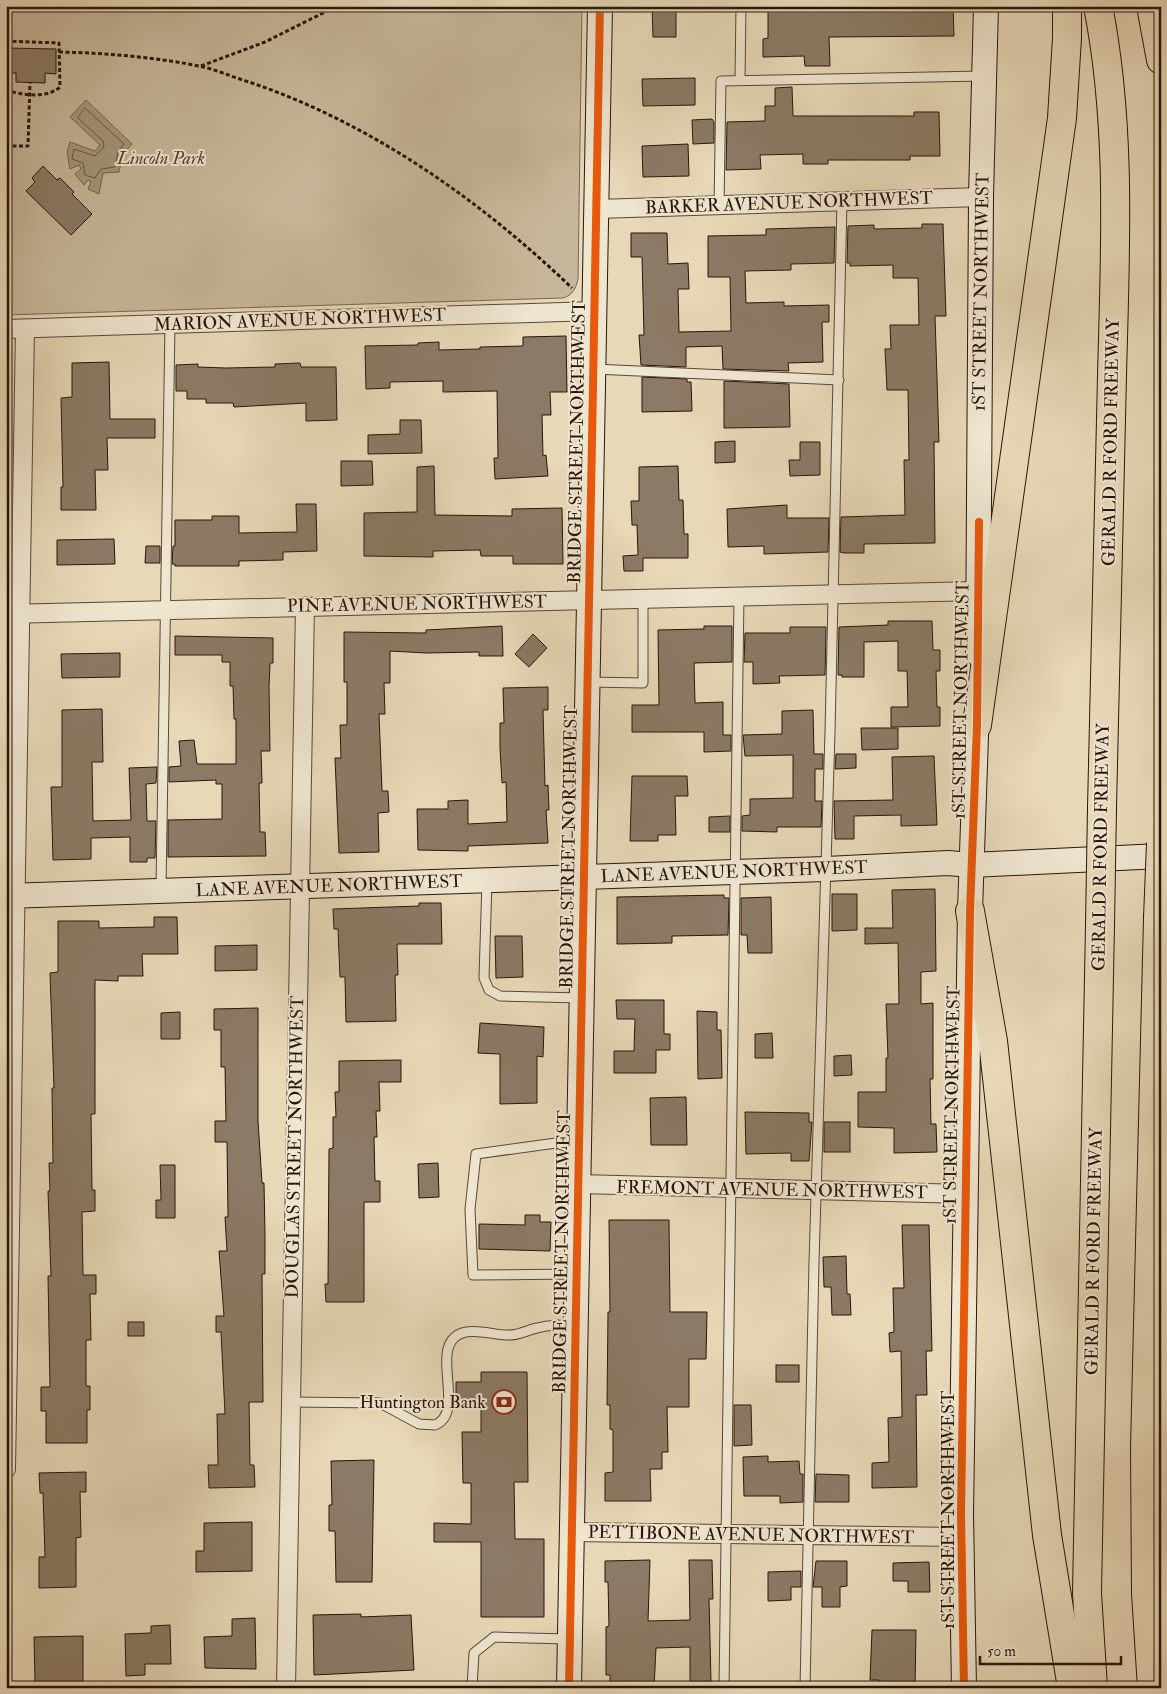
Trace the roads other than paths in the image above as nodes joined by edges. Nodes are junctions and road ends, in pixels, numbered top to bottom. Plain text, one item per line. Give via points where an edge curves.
1 (600, 6) edge
2 (741, 6) edge
3 (986, 6) edge
4 (1067, 6) edge
5 (1098, 6) edge
6 (1151, 6) edge
7 (1161, 60) edge
8 (984, 76) junction
9 (740, 80) junction
10 (981, 197) junction
11 (842, 202) junction
12 (719, 206) junction
13 (597, 209) junction
14 (594, 310) junction
15 (170, 324) junction
16 (6, 329) edge
17 (25, 329) junction
18 (594, 369) junction
19 (839, 380) junction
20 (978, 591) junction
21 (833, 594) junction
22 (739, 596) junction
23 (643, 598) junction
24 (588, 599) junction
25 (305, 606) junction
26 (165, 610) junction
27 (13, 614) edge
28 (586, 682) junction
29 (977, 725) junction
30 (1161, 842) edge
31 (1161, 856) edge
32 (971, 865) junction
33 (826, 870) junction
34 (736, 872) junction
35 (583, 877) junction
36 (488, 880) junction
37 (299, 888) junction
38 (161, 891) junction
39 (10, 896) edge
40 (970, 911) junction
41 (582, 998) junction
42 (580, 1142) junction
43 (579, 1184) junction
44 (731, 1188) junction
45 (816, 1190) junction
46 (966, 1194) junction
47 (577, 1274) junction
48 (576, 1326) junction
49 (291, 1402) junction
50 (7, 1458) edge
51 (570, 1532) junction
52 (727, 1534) junction
53 (810, 1536) junction
54 (961, 1537) junction
55 (569, 1639) junction
56 (286, 1688) edge
57 (472, 1688) edge
58 (569, 1688) edge
59 (724, 1688) edge
60 (806, 1688) edge
61 (964, 1688) edge
62 (1072, 1688) edge
63 (1093, 1688) edge
64 (1152, 1688) edge

1 - 13 street, BRIDGE STREET NORTHWEST
2 - 9 lane
3 - 8 street, 1ST STREET NORTHWEST
4 - 29 highway via 1062,118
5 - 63 highway, GERALD R FORD FREEWAY, bridge via 1114,134 1115,261 1087,1593
6 - 7 highway
8 - 9 lane
8 - 10 street, 1ST STREET NORTHWEST
9 - 12 lane via 721,81
10 - 11 street, BARKER AVENUE NORTHWEST
10 - 20 street, 1ST STREET NORTHWEST
11 - 12 street, BARKER AVENUE NORTHWEST
11 - 19 lane
12 - 13 street, BARKER AVENUE NORTHWEST
13 - 14 street, BRIDGE STREET NORTHWEST
14 - 15 street, MARION AVENUE NORTHWEST
14 - 18 street, BRIDGE STREET NORTHWEST
15 - 17 street, MARION AVENUE NORTHWEST
15 - 26 lane
16 - 17 street, MARION AVENUE NORTHWEST
17 - 27 street
18 - 19 lane
18 - 24 street, BRIDGE STREET NORTHWEST
19 - 21 lane
20 - 21 street, PINE AVENUE NORTHWEST
20 - 29 street, 1ST STREET NORTHWEST
21 - 22 street, PINE AVENUE NORTHWEST
21 - 33 lane
22 - 23 street, PINE AVENUE NORTHWEST
22 - 34 lane
23 - 24 street, PINE AVENUE NORTHWEST
23 - 28 lane via 643,683
24 - 25 street, PINE AVENUE NORTHWEST
24 - 28 street, BRIDGE STREET NORTHWEST
25 - 26 street, PINE AVENUE NORTHWEST
25 - 37 street, DOUGLAS STREET NORTHWEST
26 - 27 street, PINE AVENUE NORTHWEST
26 - 38 lane
27 - 39 street
28 - 35 street, BRIDGE STREET NORTHWEST
29 - 32 street, 1ST STREET NORTHWEST
30 - 64 highway, bridge via 1145,1447 1146,1593
31 - 32 street, LANE AVENUE NORTHWEST
32 - 33 street, LANE AVENUE NORTHWEST via 948,863
32 - 40 street, 1ST STREET NORTHWEST
33 - 34 street, LANE AVENUE NORTHWEST
33 - 45 lane
34 - 35 street, LANE AVENUE NORTHWEST
34 - 44 lane
35 - 36 street, LANE AVENUE NORTHWEST
35 - 41 street, BRIDGE STREET NORTHWEST
36 - 37 street, LANE AVENUE NORTHWEST
36 - 41 lane via 484,978 489,990 500,996
37 - 38 street, LANE AVENUE NORTHWEST
37 - 49 street, DOUGLAS STREET NORTHWEST
38 - 39 street, LANE AVENUE NORTHWEST
39 - 50 street
40 - 46 street, 1ST STREET NORTHWEST
40 - 62 highway via 993,1041 1047,1535
41 - 42 street, BRIDGE STREET NORTHWEST
42 - 43 street, BRIDGE STREET NORTHWEST
42 - 47 lane via 476,1154 470,1209 473,1275
43 - 44 street, FREMONT AVENUE NORTHWEST
43 - 47 street, BRIDGE STREET NORTHWEST
44 - 45 street, FREMONT AVENUE NORTHWEST
44 - 52 lane
45 - 46 street, FREMONT AVENUE NORTHWEST
45 - 53 lane
46 - 54 street, 1ST STREET NORTHWEST
47 - 48 street, BRIDGE STREET NORTHWEST
48 - 49 lane via 554,1325 509,1336 465,1332 454,1338 447,1361 448,1411 440,1424 419,1424 380,1403
48 - 51 street, BRIDGE STREET NORTHWEST
49 - 56 street, DOUGLAS STREET NORTHWEST
51 - 52 street, PETTIBONE AVENUE NORTHWEST
51 - 55 street, BRIDGE STREET NORTHWEST
52 - 53 street, PETTIBONE AVENUE NORTHWEST
52 - 59 lane
53 - 54 street, PETTIBONE AVENUE NORTHWEST
53 - 60 lane
54 - 61 street, 1ST STREET NORTHWEST
55 - 57 lane via 494,1637 474,1653
55 - 58 street, BRIDGE STREET NORTHWEST

